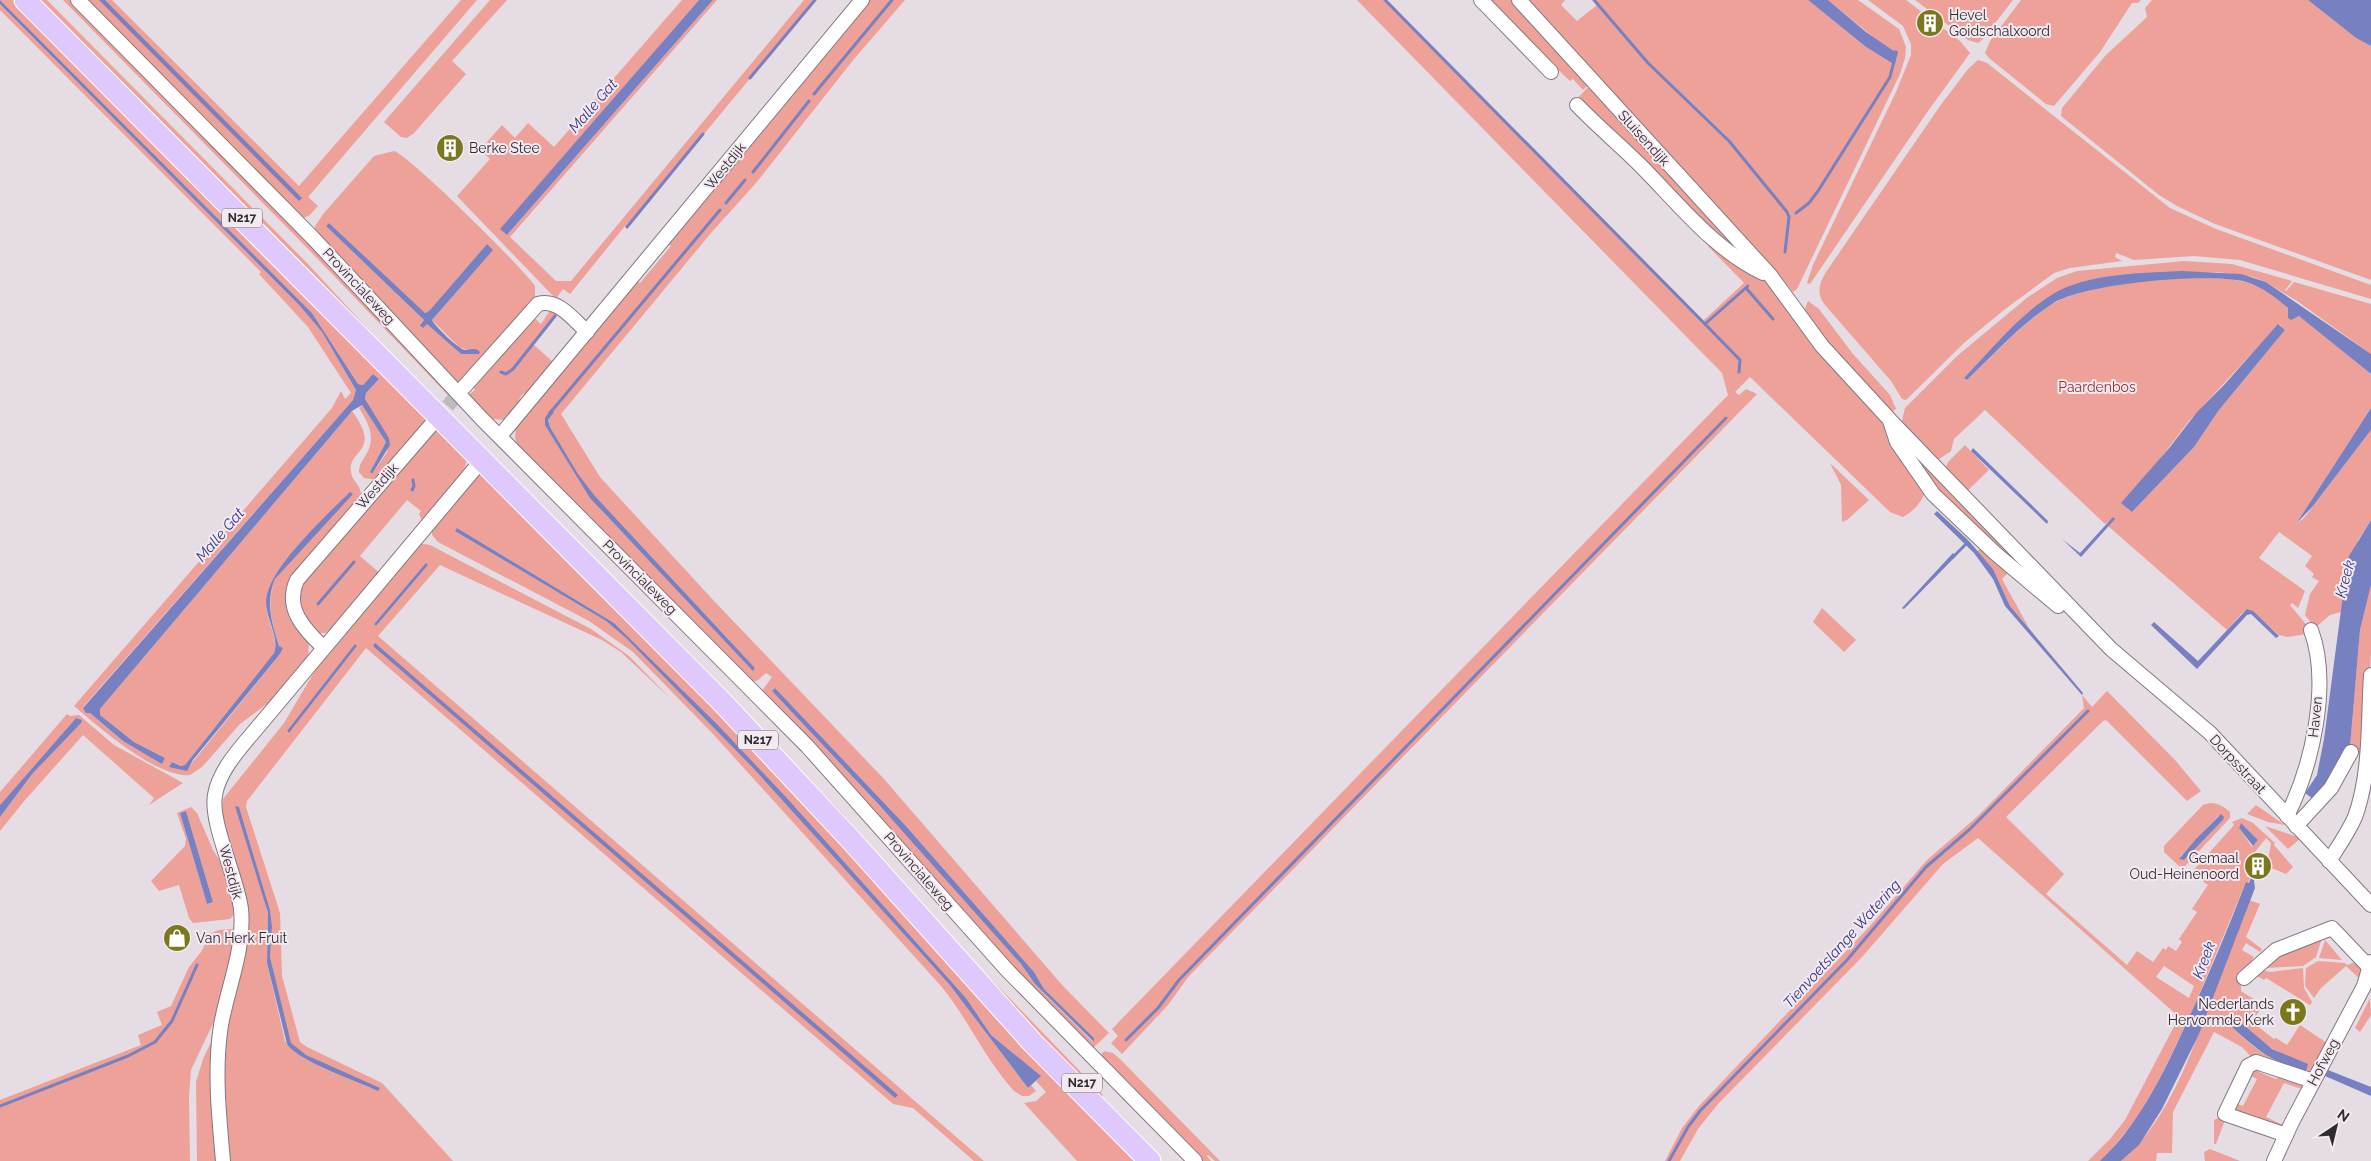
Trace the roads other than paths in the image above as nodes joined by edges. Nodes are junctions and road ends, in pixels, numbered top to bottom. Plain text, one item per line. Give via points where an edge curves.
1 (25, 0) edge
2 (78, 0) edge
3 (862, 0) edge
4 (1481, 0) edge
5 (1519, 0) edge
6 (1551, 72) dead end
7 (1577, 104) dead end
8 (1770, 275) junction
9 (587, 332) junction
10 (464, 387) tunnel mouth
11 (1890, 420) junction
12 (432, 424) tunnel mouth
13 (500, 436) junction
14 (482, 460) junction
15 (1936, 468) joint
16 (2311, 630) dead end
17 (2095, 633) junction
18 (323, 647) junction
19 (2371, 675) edge
20 (2369, 751) edge
21 (2351, 752) dead end
22 (2294, 802) junction
23 (2310, 813) junction
24 (2292, 821) junction
25 (2329, 861) junction
26 (2371, 905) edge
27 (2370, 965) edge
28 (2244, 978) dead end
29 (1002, 1006) junction
30 (2313, 1081) junction
31 (2286, 1135) junction
32 (222, 1161) edge
33 (1150, 1161) edge
34 (1160, 1161) edge
35 (1195, 1161) edge
36 (2274, 1161) edge

1 - 14 main road, N217
2 - 13 street, Provincialeweg via 314,238
3 - 9 street, Westdijk
4 - 6 street
5 - 8 street, Sluisendijk
7 - 8 street, Sluisendijk via 1713,239 1744,262
8 - 11 street, Sluisendijk via 1822,346
9 - 10 street via 557,306 538,304
9 - 13 street, Westdijk
11 - 15 street, Sluisendijk
11 - 17 street, Dorpsstraat via 1897,442 1933,494 2000,558
12 - 18 street, Westdijk via 297,580 293,594 296,615 305,630
13 - 35 street, Provincialeweg via 807,746 1007,970
14 - 18 street, Westdijk
14 - 29 main road, N217 via 729,709
15 - 17 street, Dorpsstraat
16 - 22 street, Haven via 2318,660 2316,718 2308,765
17 - 24 street, Dorpsstraat via 2210,733
18 - 32 street, Westdijk via 238,751 215,793 218,823 238,889 242,927 218,1053
19 - 20 street
20 - 25 street via 2358,808
21 - 23 street via 2336,781
22 - 23 street
22 - 24 street, Haven
23 - 24 street
24 - 25 street, Dorpsstraat
25 - 26 street, Dorpsstraat
27 - 28 street via 2332,928 2276,950
27 - 30 street, Hofweg via 2364,986
29 - 33 main road, N217 via 1032,1042
29 - 34 main road, N217
30 - 31 street, Hofweg
30 - 31 street via 2256,1062 2248,1066 2225,1114
31 - 36 street, Hofweg

